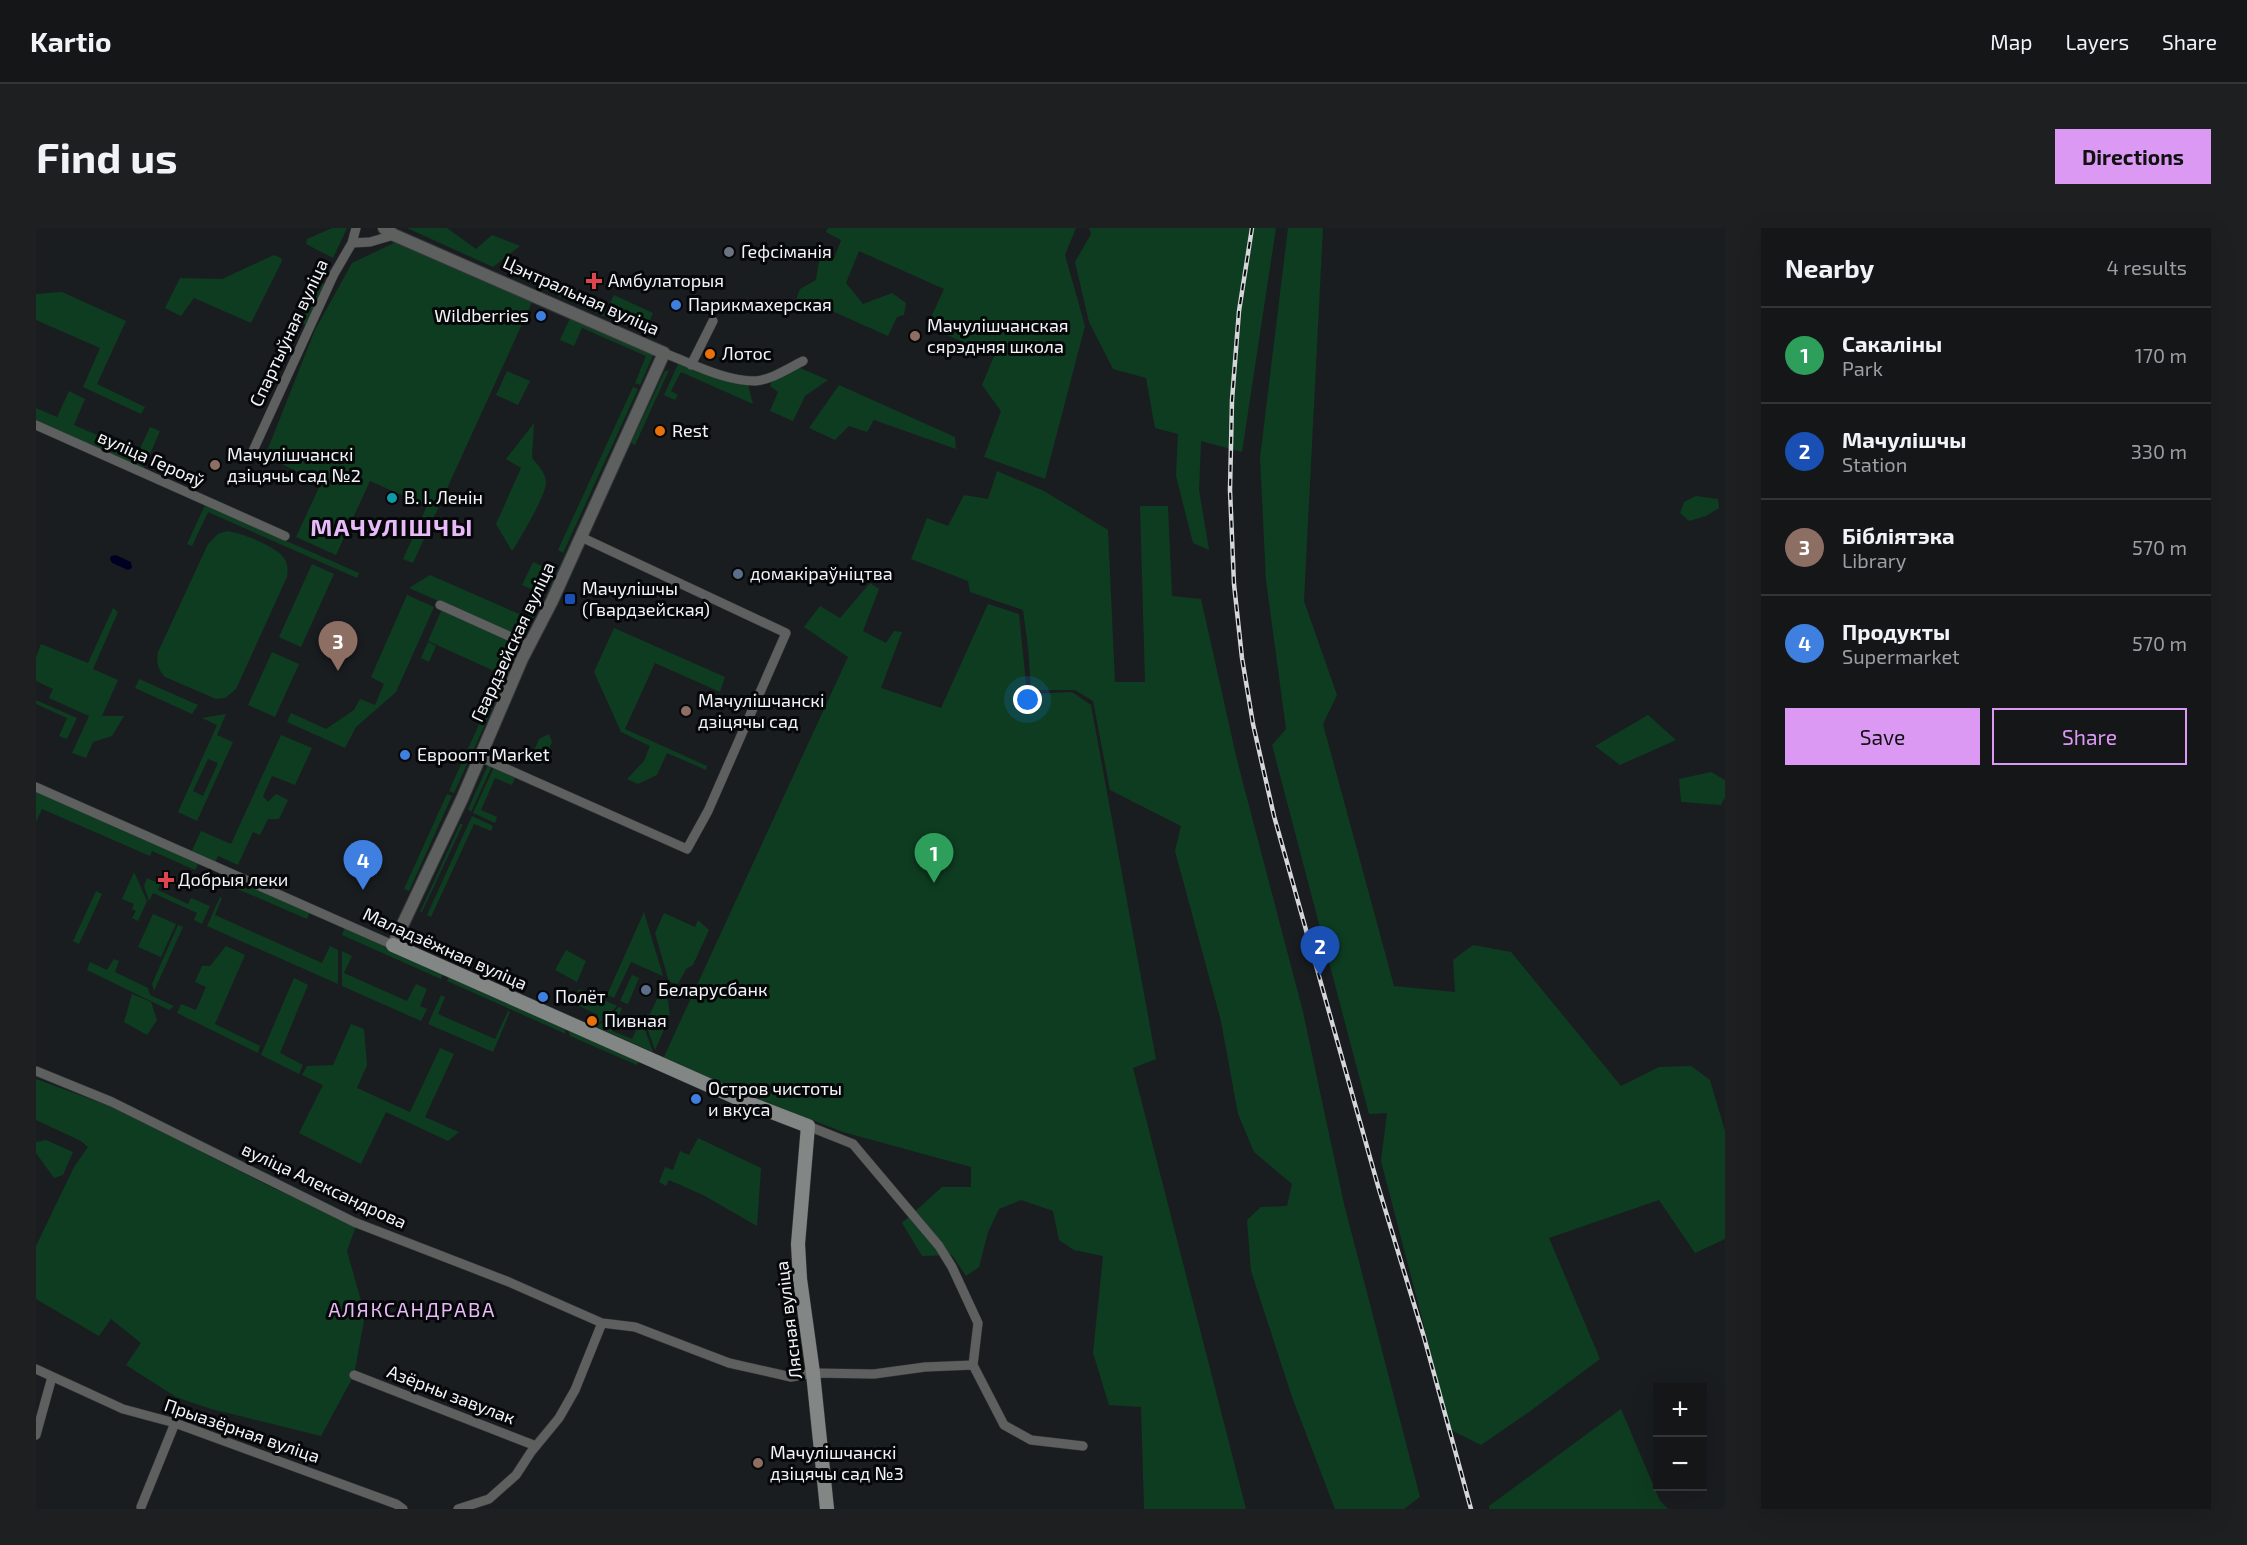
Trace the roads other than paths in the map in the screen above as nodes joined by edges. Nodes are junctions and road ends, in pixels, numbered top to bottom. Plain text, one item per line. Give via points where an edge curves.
1 (356, 228) edge
2 (389, 231) edge
3 (352, 243) junction
4 (713, 321) dead end
5 (664, 353) junction
6 (803, 361) dead end
7 (691, 365) junction
8 (36, 425) edge
9 (252, 453) dead end
10 (285, 536) dead end
11 (581, 537) junction
12 (440, 605) dead end
13 (529, 645) junction
14 (480, 757) junction
15 (36, 787) edge
16 (393, 945) junction
17 (36, 1071) edge
18 (808, 1126) junction
19 (602, 1323) junction
20 (973, 1365) junction
21 (36, 1369) edge
22 (813, 1373) junction
23 (354, 1375) dead end
24 (52, 1377) junction
25 (175, 1423) junction
26 (36, 1434) edge
27 (536, 1446) junction
28 (1083, 1446) dead end
29 (141, 1507) dead end
30 (403, 1509) edge
31 (458, 1509) edge
32 (827, 1509) edge

1 - 3 street, Спартыўная вуліца
2 - 3 street via 370,242
2 - 5 street, Цэнтральная вуліца
3 - 9 street, Спартыўная вуліца
4 - 7 street
5 - 7 street
5 - 11 street, Гвардзейская вуліца
6 - 7 street via 755,381
8 - 10 street, вуліца Герояў
11 - 13 street, Гвардзейская вуліца
11 - 14 street via 786,633 708,811 687,849
12 - 13 street
13 - 14 street, Гвардзейская вуліца
14 - 16 street, Гвардзейская вуліца
15 - 16 street, Маладзёжная вуліца
16 - 18 main road, Маладзёжная вуліца
17 - 19 street, вуліца Александрова via 112,1102 354,1222
18 - 20 street via 853,1144 939,1246 978,1323
18 - 22 main road, Лясная вуліца via 798,1244
19 - 22 street, вуліца Александрова via 635,1327 729,1364 783,1376
19 - 27 street via 575,1390
20 - 22 street, вуліца Александрова via 874,1374
20 - 28 street via 1004,1425 1030,1440
21 - 24 street, Прыазёрная вуліца
22 - 32 main road, Лясная вуліца
23 - 27 street, Азёрны завулак
24 - 25 street, Прыазёрная вуліца via 123,1409
24 - 26 street
25 - 29 street
25 - 30 street, Прыазёрная вуліца
27 - 31 street via 516,1475 489,1499

